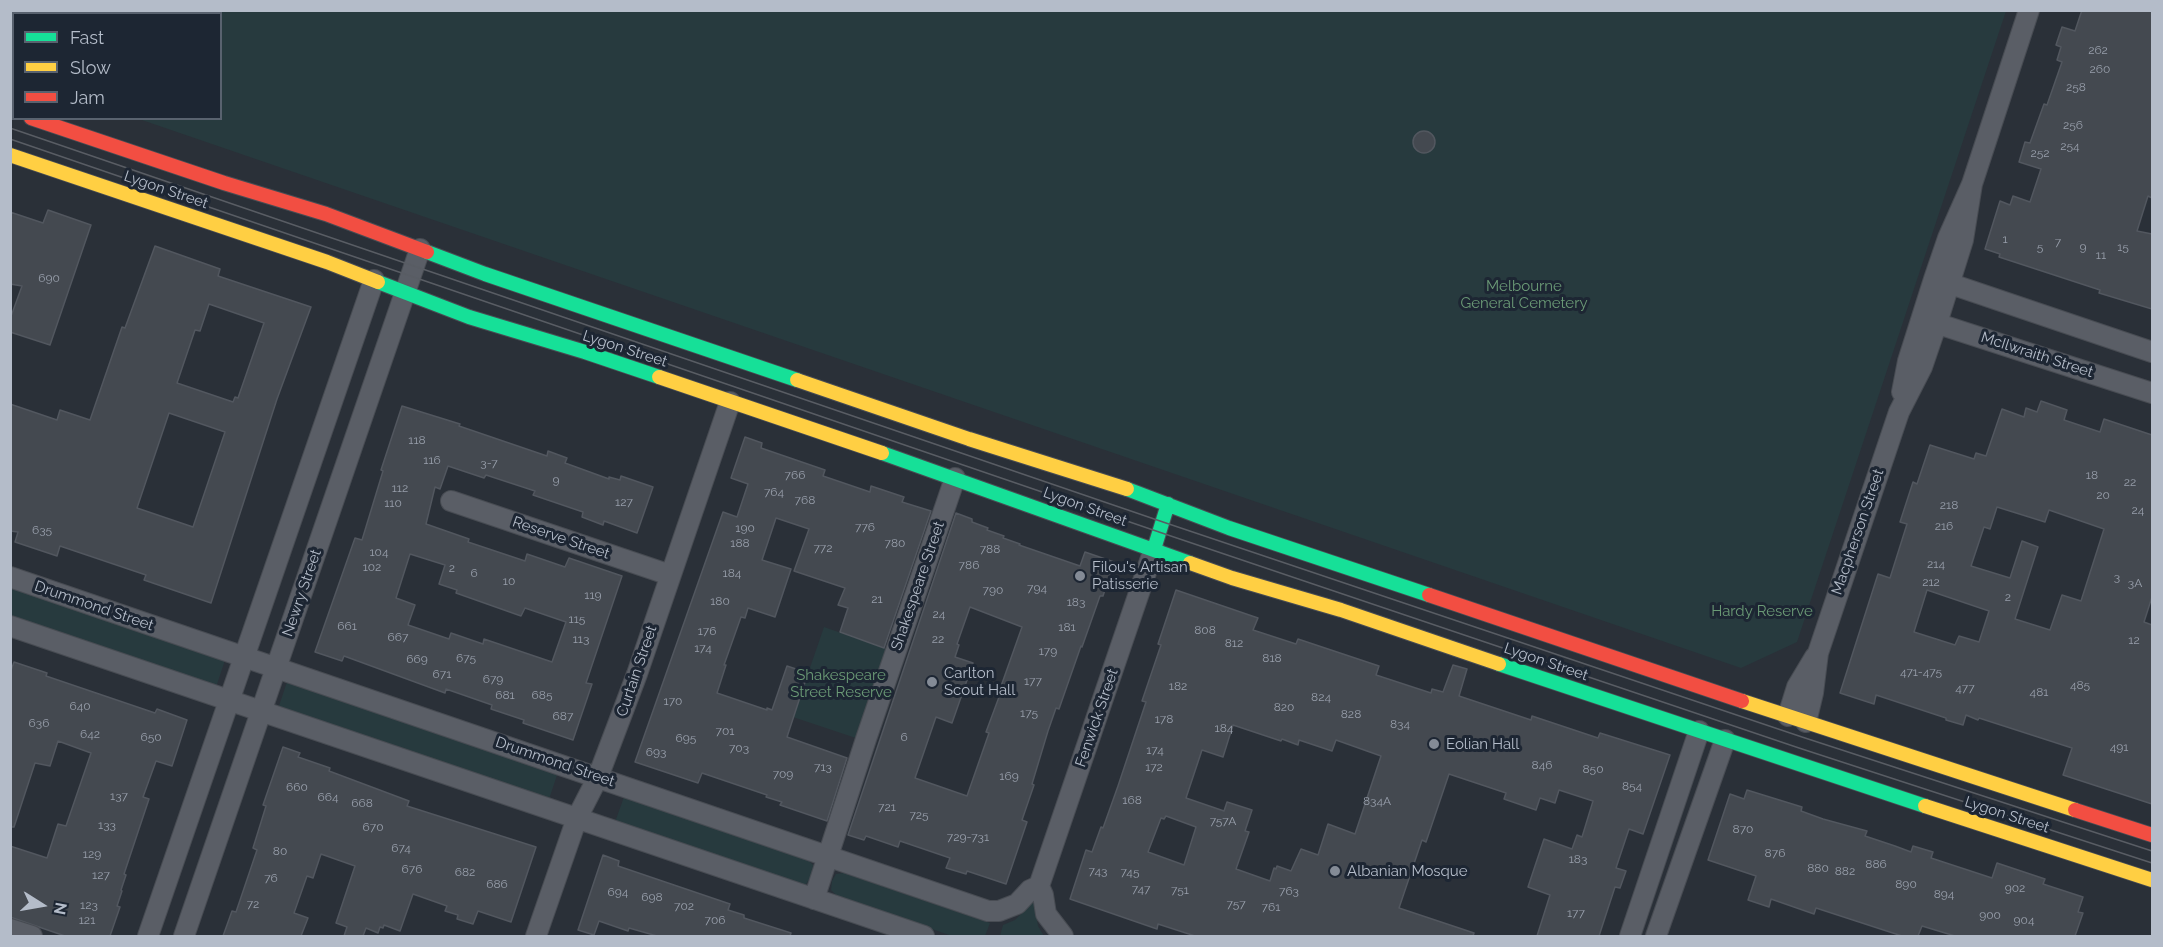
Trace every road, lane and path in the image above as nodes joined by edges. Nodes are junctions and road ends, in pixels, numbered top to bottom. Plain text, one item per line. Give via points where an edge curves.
1 (2029, 10) edge
2 (37, 120) edge
3 (10, 155) edge
4 (389, 238) junction
5 (420, 249) junction
6 (379, 266) junction
7 (1942, 281) junction
8 (405, 292) junction
9 (1929, 321) junction
10 (2152, 352) edge
11 (743, 363) junction
12 (734, 389) junction
13 (2152, 393) edge
14 (962, 459) junction
15 (451, 501) dead end
16 (1168, 504) junction
17 (1154, 549) junction
18 (670, 575) junction
19 (10, 577) edge
20 (10, 626) edge
21 (245, 656) junction
22 (276, 667) junction
23 (1738, 699) junction
24 (230, 700) junction
25 (261, 711) junction
26 (1706, 711) junction
27 (1729, 726) junction
28 (1793, 732) junction
29 (1775, 756) junction
30 (1794, 762) junction
31 (598, 777) junction
32 (577, 818) junction
33 (2152, 835) edge
34 (828, 855) junction
35 (2152, 880) edge
36 (1039, 886) junction
37 (814, 899) junction
38 (1638, 914) junction
39 (10, 929) edge
40 (1659, 929) edge
41 (32, 936) edge
42 (148, 936) edge
43 (184, 936) edge
44 (536, 936) edge
45 (924, 936) edge
46 (1063, 936) edge
47 (1630, 936) edge

1 - 7 street, Macpherson Street via 1972,184 1948,238
2 - 4 street, Lygon Street
3 - 6 street, Lygon Street
4 - 5 street, Lygon Street
4 - 6 street
5 - 8 street, Newry Street
5 - 11 street, Lygon Street
6 - 8 street, Lygon Street
6 - 21 street
7 - 9 street, Macpherson Street
7 - 10 street
8 - 12 street, Lygon Street via 490,324
8 - 22 street, Newry Street
9 - 13 street, McIlwraith Street
9 - 28 street, Macpherson Street via 1908,361 1899,412 1818,652 1813,693
11 - 12 street
11 - 14 street, Lygon Street
12 - 14 street, Lygon Street
12 - 18 street, Curtain Street
14 - 16 street, Lygon Street via 1114,484
14 - 17 street, Lygon Street
14 - 34 street, Shakespeare Street
15 - 18 street, Reserve Street
16 - 17 street
16 - 26 street, Lygon Street
17 - 26 street, Lygon Street via 1232,578 1341,610
17 - 36 street, Fenwick Street
18 - 31 street, Curtain Street
19 - 21 street, Drummond Street
20 - 24 street
21 - 22 street, Drummond Street
21 - 24 street
22 - 25 street, Newry Street
22 - 31 street, Drummond Street
23 - 26 street, Lygon Street
23 - 27 street
23 - 28 street, Lygon Street
24 - 25 street
24 - 42 street
25 - 32 street
25 - 43 street, Newry Street
26 - 27 street, Lygon Street
26 - 38 street
27 - 29 street, Lygon Street
27 - 40 street
28 - 29 street
28 - 30 street
28 - 33 street, Lygon Street
29 - 30 street, Lygon Street
30 - 35 street, Lygon Street
31 - 32 street, Curtain Street
31 - 34 street, Drummond Street
32 - 37 street
32 - 44 street, Curtain Street
34 - 36 street, Drummond Street via 988,911 1017,904
34 - 37 street, Shakespeare Street
36 - 46 street via 1046,914
37 - 45 street
38 - 40 street
38 - 47 street
39 - 41 street

